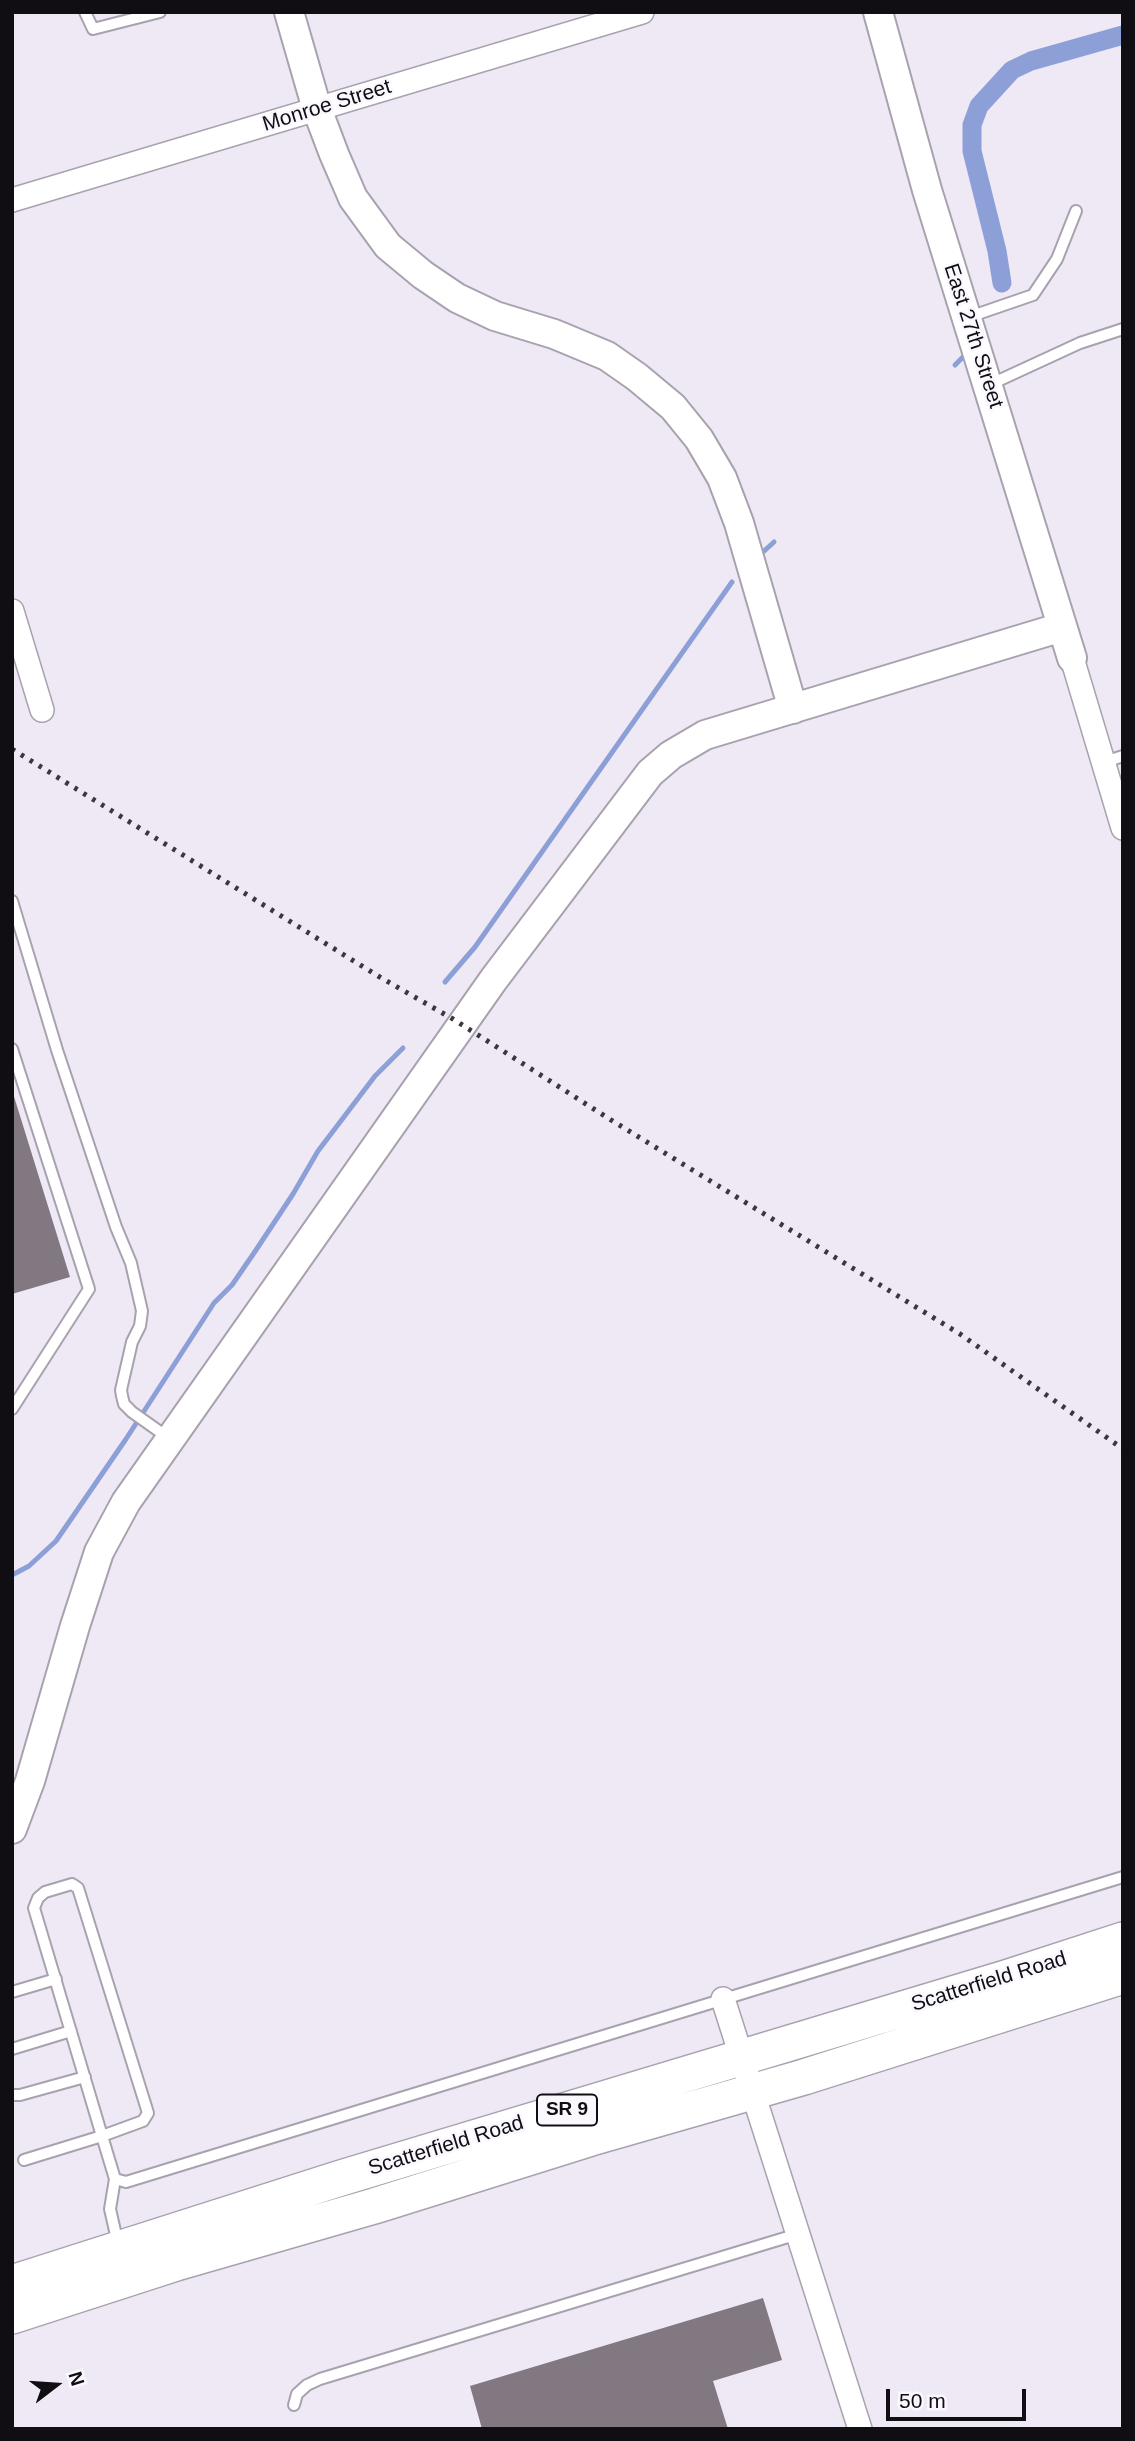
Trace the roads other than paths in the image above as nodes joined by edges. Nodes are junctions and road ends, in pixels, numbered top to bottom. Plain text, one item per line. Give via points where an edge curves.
1 (85, 12) edge
2 (160, 12) edge
3 (289, 12) edge
4 (642, 12) edge
5 (878, 12) edge
6 (578, 21) edge
7 (317, 109) junction
8 (12, 200) edge
9 (1076, 211) dead end
10 (967, 318) junction
11 (1123, 329) edge
12 (989, 385) junction
13 (12, 611) edge
14 (1062, 627) junction
15 (1072, 658) junction
16 (793, 709) junction
17 (42, 710) dead end
18 (1120, 765) edge
19 (1123, 828) edge
20 (12, 901) edge
21 (12, 1049) edge
22 (12, 1409) edge
23 (170, 1440) junction
24 (12, 1829) edge
25 (1123, 1877) edge
26 (1123, 1940) edge
27 (1123, 1976) edge
28 (56, 1979) junction
29 (12, 1992) edge
30 (723, 1999) junction
31 (71, 2031) junction
32 (12, 2049) edge
33 (742, 2057) junction
34 (85, 2077) junction
35 (753, 2092) junction
36 (12, 2095) edge
37 (102, 2136) junction
38 (24, 2160) dead end
39 (115, 2179) junction
40 (798, 2234) junction
41 (119, 2250) junction
42 (12, 2283) edge
43 (12, 2316) edge
44 (294, 2405) dead end
45 (860, 2429) edge

1 - 2 lane via 93,29
3 - 7 street
4 - 6 street, Monroe Street
5 - 10 street, East 27th Street
6 - 7 street, Monroe Street
7 - 8 street, Monroe Street
7 - 16 street via 353,198 388,246 457,298 607,356 673,407 699,439 722,478 739,523
9 - 10 lane via 1057,259 1034,295
10 - 12 street, East 27th Street
11 - 12 lane via 1080,343
12 - 14 street, East 27th Street
13 - 17 street
14 - 15 street, East 27th Street
14 - 16 street
15 - 18 street, East 27th Street
15 - 19 street, East 27th Street
16 - 23 street via 705,735 650,773 494,979
20 - 23 lane via 135,1279 142,1311 121,1390 124,1404
21 - 22 lane via 89,1289
23 - 24 street via 126,1502 99,1552
25 - 30 lane
26 - 33 main road, Scatterfield Road / SR 9
27 - 35 main road, Scatterfield Road / SR 9
28 - 29 lane
28 - 31 lane
28 - 37 lane via 34,1908 45,1892 72,1884 78,1888 148,2113 143,2121
30 - 33 street
30 - 39 lane via 126,2182
31 - 32 lane
31 - 34 lane
33 - 35 street
33 - 41 main road, Scatterfield Road / SR 9
34 - 36 lane
34 - 37 lane
35 - 40 street
35 - 43 main road, Scatterfield Road / SR 9
37 - 38 lane
37 - 39 lane
39 - 41 lane via 110,2209
40 - 44 lane via 320,2379 307,2385
40 - 45 street
41 - 42 main road, Scatterfield Road / SR 9

